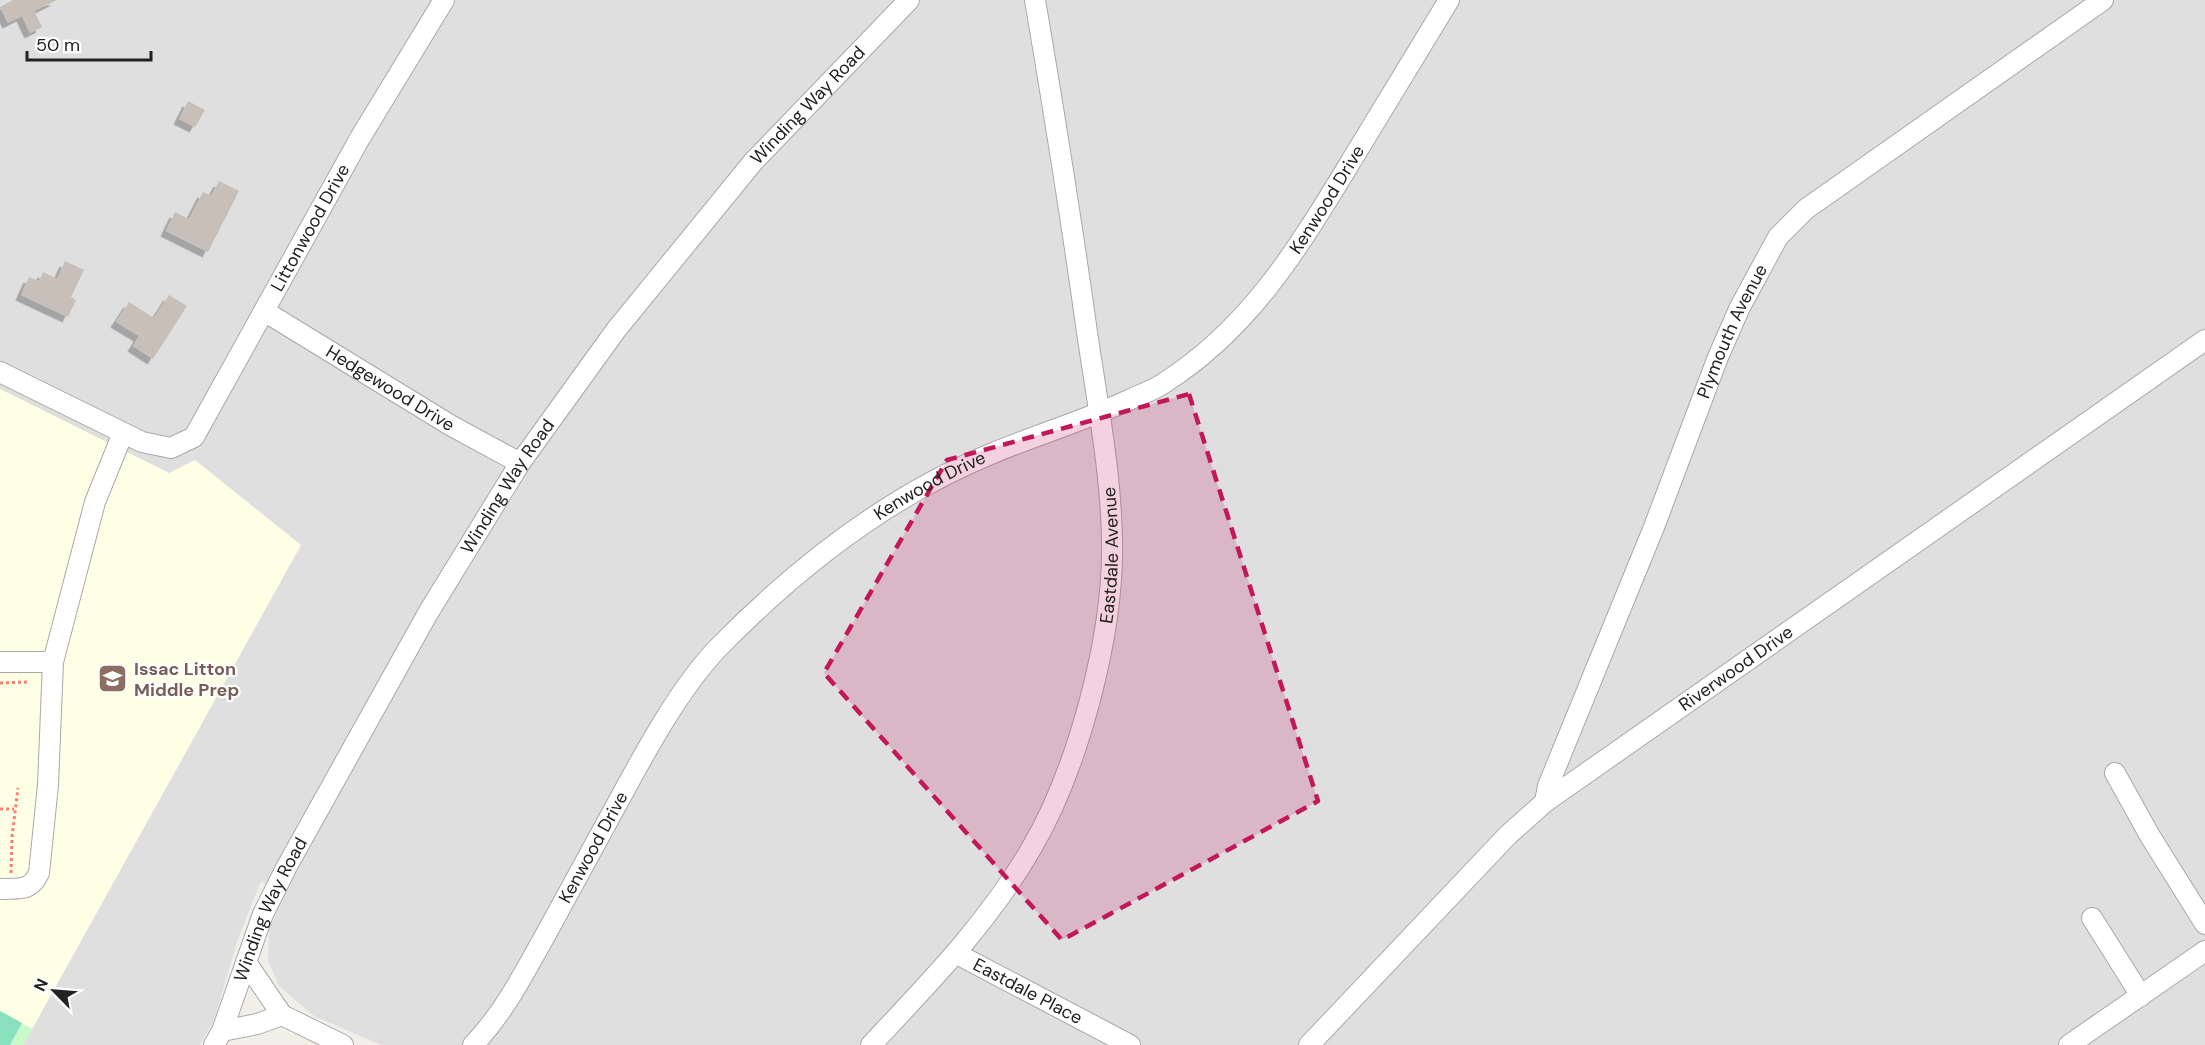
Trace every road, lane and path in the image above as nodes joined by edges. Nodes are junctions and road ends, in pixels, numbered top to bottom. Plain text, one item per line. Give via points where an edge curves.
1 (444, 0) edge
2 (909, 0) edge
3 (1035, 0) edge
4 (1449, 0) edge
5 (2103, 0) edge
6 (264, 312) junction
7 (2205, 340) edge
8 (0, 372) edge
9 (1099, 415) junction
10 (123, 433) junction
11 (520, 462) junction
12 (0, 662) edge
13 (53, 662) junction
14 (30, 681) dead end
15 (0, 683) edge
16 (2115, 773) dead end
17 (18, 788) dead end
18 (1545, 802) junction
19 (0, 809) edge
20 (14, 809) junction
21 (6, 882) edge
22 (2092, 918) dead end
23 (2205, 924) edge
24 (2205, 951) edge
25 (957, 954) junction
26 (246, 962) junction
27 (2141, 996) junction
28 (282, 1016) junction
29 (218, 1038) edge
30 (336, 1043) edge
31 (473, 1045) edge
32 (871, 1045) edge
33 (1130, 1045) edge
34 (1309, 1045) edge
35 (2069, 1045) edge

1 - 6 street, Littonwood Drive via 360,138
2 - 11 street, Winding Way Road via 753,162 616,330
3 - 9 street, Eastdale Avenue via 1065,172
4 - 9 street, Kenwood Drive via 1301,244 1260,297 1216,345 1162,385
5 - 18 street, Plymouth Avenue via 1806,209 1778,237 1718,357 1654,527 1548,786
6 - 10 street, Littonwood Drive via 194,437 171,448
6 - 11 street, Hedgewood Drive via 440,419
7 - 18 street, Riverwood Drive
8 - 10 street
9 - 25 street, Eastdale Avenue via 1112,543 1107,617 1092,692 1051,810 1032,848
9 - 31 street, Kenwood Drive via 994,452 934,479 825,552 715,652 673,708 640,762 518,985 492,1025
10 - 13 street via 95,502
11 - 26 street, Winding Way Road via 428,613 286,868 263,914
12 - 13 street
13 - 21 street via 48,785 39,873 26,888
14 - 15 path
16 - 23 street
17 - 20 path
18 - 34 street, Riverwood Drive via 1508,835
19 - 20 path
20 - 21 path
22 - 27 street
24 - 27 street
25 - 32 street, Eastdale Avenue
25 - 33 street, Eastdale Place
26 - 28 street
26 - 29 street, Winding Way Road
27 - 35 street
28 - 29 street
28 - 30 street

